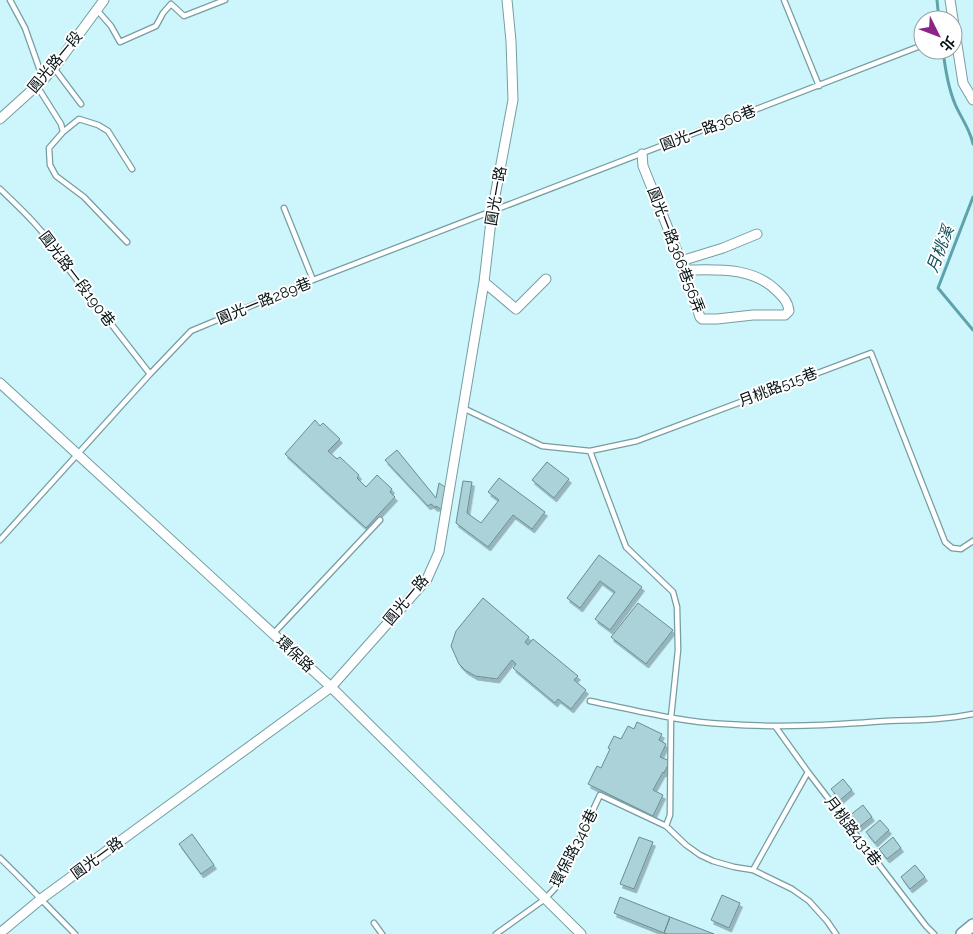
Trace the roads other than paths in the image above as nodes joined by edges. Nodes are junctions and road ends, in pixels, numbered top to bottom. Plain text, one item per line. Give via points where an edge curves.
1 (10, 0) edge
2 (104, 0) edge
3 (225, 0) edge
4 (507, 0) edge
5 (784, 0) edge
6 (950, 0) edge
7 (97, 10) junction
8 (913, 49) edge
9 (54, 68) junction
10 (40, 83) junction
11 (818, 86) junction
12 (973, 100) edge
13 (82, 104) dead end
14 (0, 120) edge
15 (63, 132) junction
16 (642, 154) junction
17 (132, 169) dead end
18 (0, 189) edge
19 (284, 208) dead end
20 (492, 212) junction
21 (757, 234) dead end
22 (127, 242) dead end
23 (681, 260) junction
24 (684, 270) junction
25 (546, 279) dead end
26 (313, 280) junction
27 (484, 282) junction
28 (150, 374) junction
29 (0, 383) edge
30 (463, 408) junction
31 (590, 451) junction
32 (78, 454) junction
33 (380, 520) dead end
34 (0, 540) edge
35 (973, 541) edge
36 (273, 634) junction
37 (331, 687) junction
38 (590, 701) dead end
39 (973, 714) edge
40 (671, 718) junction
41 (775, 726) junction
42 (808, 772) junction
43 (666, 826) junction
44 (0, 858) edge
45 (753, 870) junction
46 (40, 899) junction
47 (545, 899) junction
48 (374, 923) dead end
49 (973, 926) edge
50 (0, 933) edge
51 (75, 934) edge
52 (382, 934) edge
53 (496, 934) edge
54 (582, 934) edge
55 (836, 934) edge
56 (934, 934) edge
57 (962, 934) edge

1 - 10 lane via 25,28
2 - 7 street, 圓光路一段
3 - 7 lane via 184,16 171,4 156,26 120,42
4 - 20 street, 圓光一路 via 514,100
5 - 11 lane
6 - 12 street via 962,83
7 - 9 street, 圓光路一段
8 - 11 lane, 圓光一路366巷
9 - 10 street, 圓光路一段
9 - 13 lane
10 - 14 street, 圓光路一段
10 - 15 lane
11 - 16 lane, 圓光一路366巷
15 - 17 lane via 79,120 98,125 108,131
15 - 22 lane via 49,148 50,165 56,176 84,197
16 - 20 lane, 圓光一路366巷
16 - 23 street, 圓光一路366巷56弄 via 643,166
18 - 28 lane, 圓光路一段190巷 via 55,248
19 - 26 lane
20 - 26 lane, 圓光一路289巷
20 - 27 street, 圓光一路
21 - 23 street
23 - 24 street, 圓光一路366巷56弄
24 - 24 street, 圓光一路366巷56弄 via 702,319 785,315 789,311 785,299 757,276 725,270
25 - 27 street via 516,309
26 - 28 lane, 圓光一路289巷 via 192,331
27 - 30 street, 圓光一路
28 - 32 lane, 圓光一路289巷
29 - 32 street, 環保路
30 - 31 lane, 月桃路515巷 via 542,446
30 - 37 street, 圓光一路 via 438,552 427,578
31 - 35 lane, 月桃路515巷 via 637,441 870,352 945,542 952,548 961,549
31 - 40 lane via 626,547 673,592 677,607 678,650
32 - 34 lane, 圓光一路289巷
32 - 36 street, 環保路
33 - 36 lane
36 - 37 street, 環保路
37 - 46 street, 圓光一路
37 - 47 street, 環保路
38 - 40 lane
39 - 41 lane via 953,718
40 - 41 lane
40 - 43 lane via 670,815
41 - 42 lane, 月桃路431巷
42 - 45 lane
42 - 56 lane, 月桃路431巷
43 - 45 lane via 700,855
43 - 47 lane, 環保路346巷 via 600,795 558,886
44 - 46 lane
45 - 55 lane via 809,901
46 - 50 street, 圓光一路
46 - 51 lane
47 - 53 lane, 環保路346巷
47 - 54 street, 環保路
48 - 52 lane
49 - 57 street

